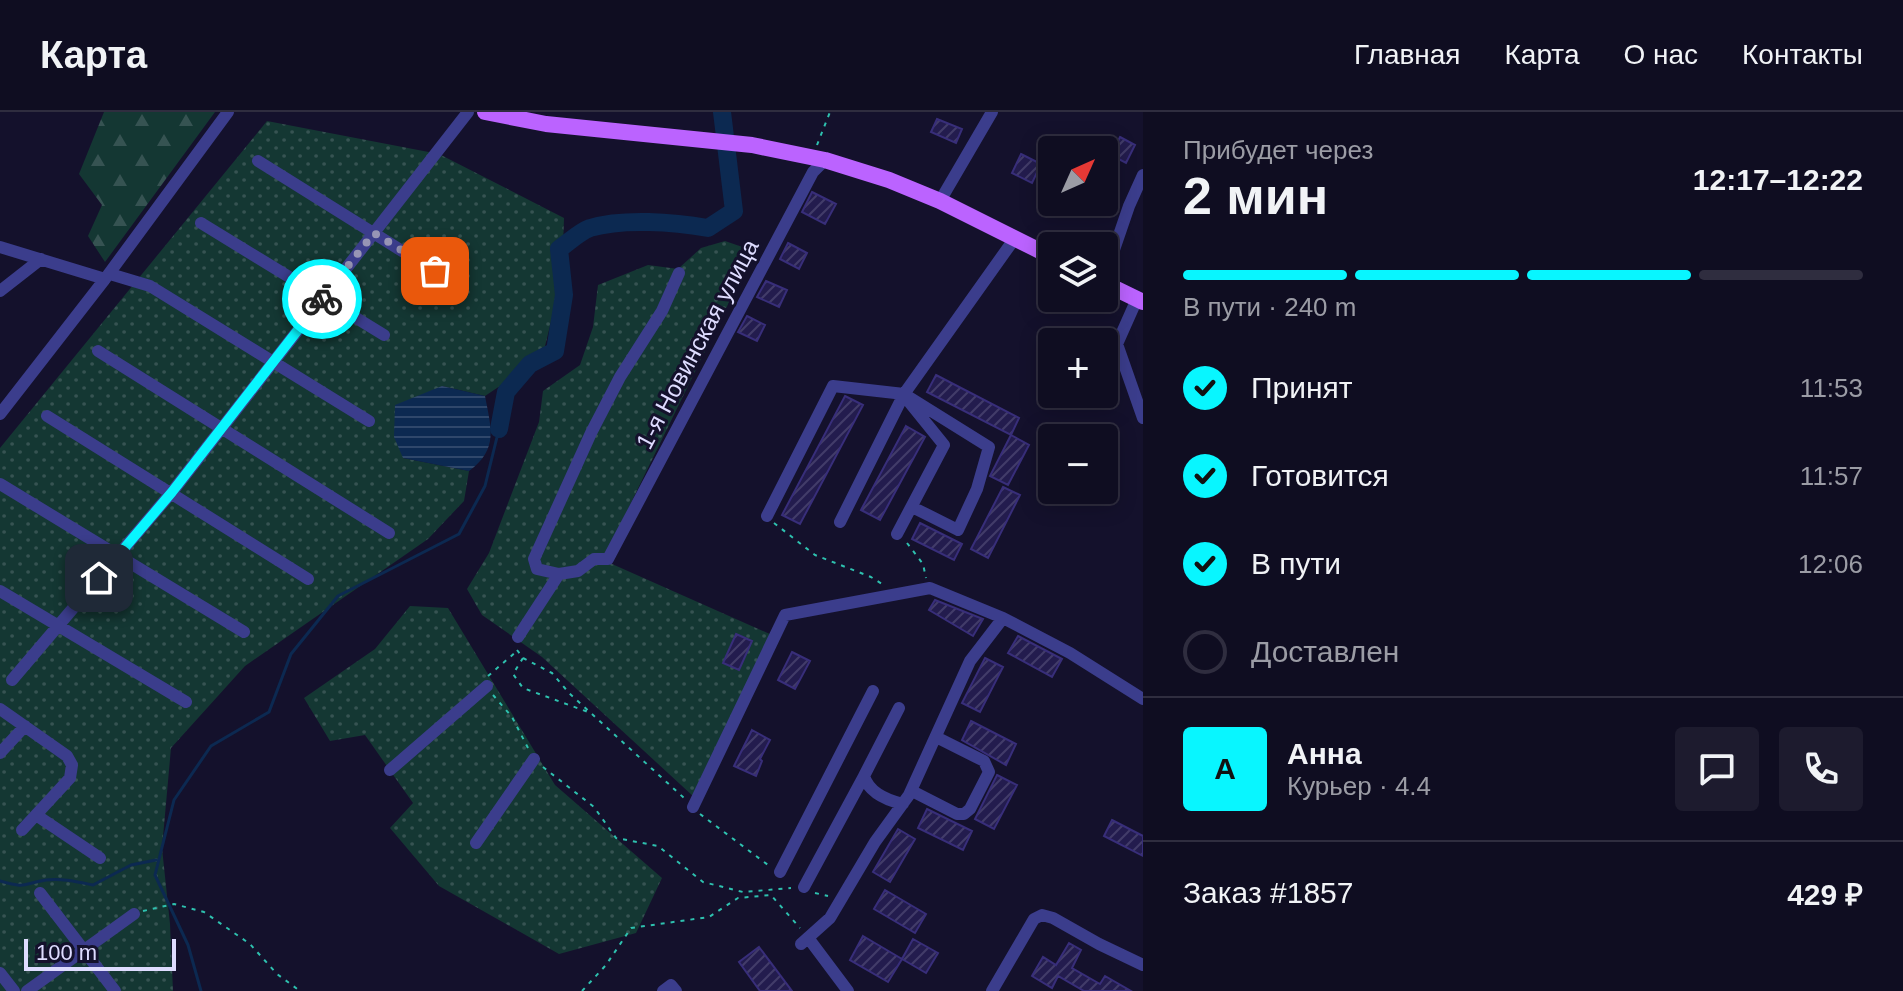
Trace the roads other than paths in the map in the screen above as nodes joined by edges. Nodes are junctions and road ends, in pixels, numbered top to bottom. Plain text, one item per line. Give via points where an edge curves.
1 (228, 112) edge
2 (468, 112) edge
3 (485, 112) edge
4 (992, 112) edge
5 (819, 159) junction
6 (258, 161) dead end
7 (1143, 175) edge
8 (940, 201) junction
9 (201, 223) dead end
10 (374, 233) junction
11 (1015, 238) junction
12 (1118, 238) edge
13 (0, 247) edge
14 (1038, 250) edge
15 (41, 259) junction
16 (679, 273) dead end
17 (108, 276) junction
18 (455, 284) dead end
19 (1118, 289) edge
20 (0, 291) edge
21 (323, 297) junction
22 (1140, 301) edge
23 (384, 335) dead end
24 (98, 351) dead end
25 (273, 362) junction
26 (904, 394) junction
27 (0, 414) edge
28 (47, 416) dead end
29 (1143, 418) edge
30 (369, 421) dead end
31 (221, 428) junction
32 (0, 484) edge
33 (172, 492) junction
34 (918, 510) dead end
35 (767, 516) road end
36 (840, 522) dead end
37 (389, 533) dead end
38 (897, 534) road end
39 (119, 554) junction
40 (559, 574) junction
41 (308, 579) dead end
42 (0, 591) edge
43 (1003, 618) junction
44 (58, 626) junction
45 (244, 632) dead end
46 (518, 637) dead end
47 (12, 680) dead end
48 (487, 686) road end
49 (873, 691) dead end
50 (1143, 699) edge
51 (186, 702) dead end
52 (899, 708) dead end
53 (0, 709) edge
54 (25, 726) junction
55 (936, 737) junction
56 (0, 753) edge
57 (534, 759) road end
58 (390, 770) dead end
59 (864, 776) junction
60 (912, 791) junction
61 (903, 804) junction
62 (693, 807) road end
63 (36, 815) junction
64 (22, 830) dead end
65 (476, 843) dead end
66 (100, 858) dead end
67 (780, 872) road end
68 (804, 887) road end
69 (40, 893) dead end
70 (134, 914) road end
71 (84, 950) junction
72 (1143, 965) edge
73 (0, 973) edge
74 (14, 991) edge
75 (27, 991) edge
76 (115, 991) edge
77 (663, 991) edge
78 (676, 991) edge
79 (848, 991) edge
80 (992, 991) edge

1 - 17 street
2 - 10 street
3 - 5 main road via 546,124 752,145
4 - 8 street
5 - 8 main road
5 - 40 street, 1-я Новинская улица via 608,559 594,559 578,571
6 - 10 street
7 - 12 street
8 - 11 main road
9 - 21 street
10 - 18 street
10 - 21 street
11 - 14 main road
11 - 26 street
13 - 15 street
15 - 17 street
15 - 20 street
16 - 40 street via 591,433 534,559 537,569
17 - 25 street via 150,286
17 - 27 street
19 - 22 main road
21 - 23 street
21 - 25 street
22 - 29 street via 1117,344
24 - 31 street
25 - 30 street
25 - 31 street
26 - 34 street via 989,447 958,530
26 - 35 street via 833,386
26 - 36 street
26 - 38 street via 944,445
28 - 33 street
31 - 33 street
31 - 37 street
32 - 39 street
33 - 39 street
33 - 41 street
39 - 44 street
39 - 45 street
40 - 46 street
42 - 44 street
43 - 50 street
43 - 55 street via 970,661
43 - 62 street via 927,589 785,615
44 - 47 street
44 - 51 street
48 - 58 street
49 - 67 street
52 - 59 street
53 - 54 street
54 - 56 street
54 - 63 street via 72,765 70,778
55 - 60 street
55 - 60 street via 984,761 989,772 964,814
57 - 65 street
59 - 61 street via 867,786
59 - 68 street
60 - 61 street
61 - 79 street via 830,918 805,941
63 - 64 street
63 - 66 street
69 - 71 street
70 - 71 street
71 - 75 street
71 - 76 street
72 - 80 street via 1042,915 1034,919
73 - 74 street
77 - 78 street via 671,985

